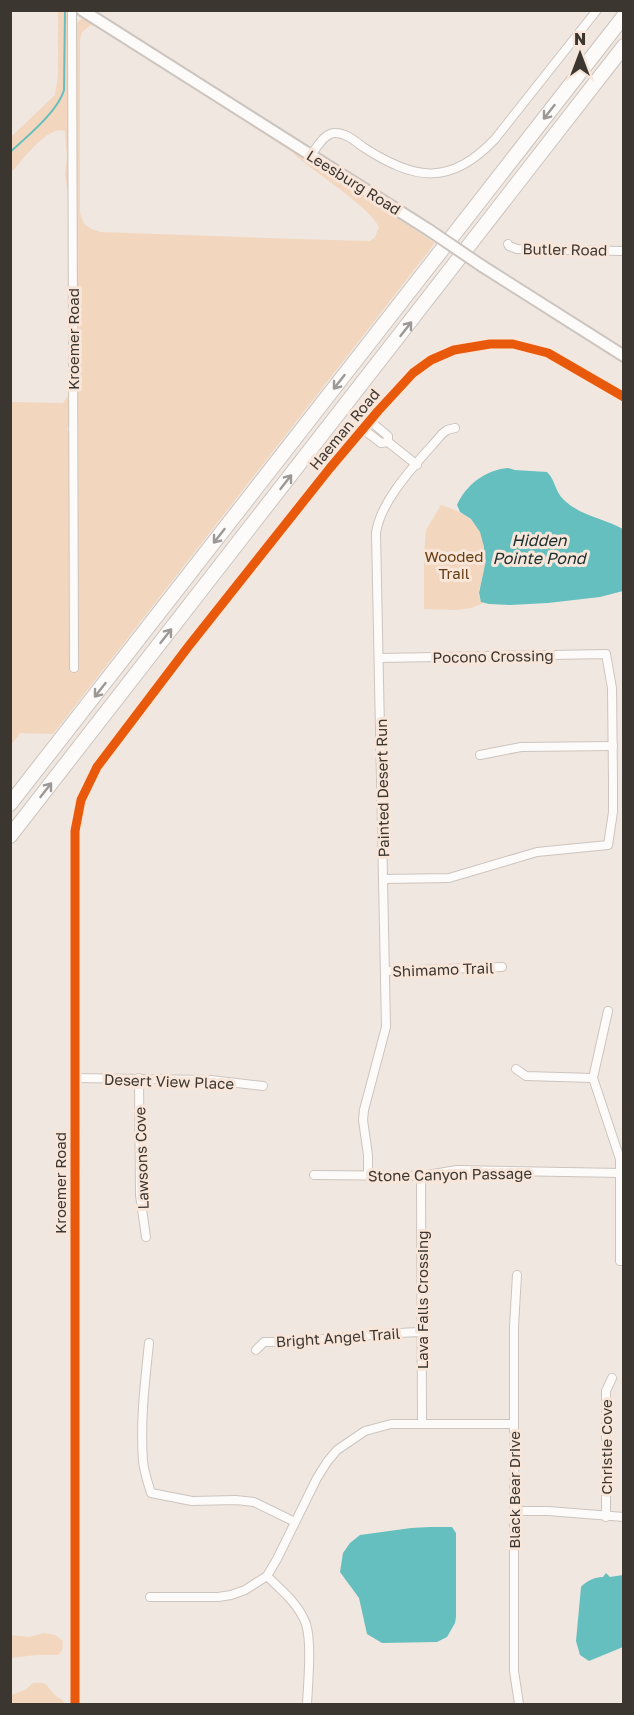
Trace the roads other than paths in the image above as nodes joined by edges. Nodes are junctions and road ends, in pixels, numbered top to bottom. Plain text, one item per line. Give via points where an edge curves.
1 (72, 10) edge
2 (82, 10) edge
3 (597, 10) edge
4 (624, 16) edge
5 (624, 46) edge
6 (311, 155) junction
7 (508, 244) dead end
8 (624, 251) edge
9 (624, 356) edge
10 (624, 397) edge
11 (370, 421) junction
12 (455, 428) dead end
13 (363, 429) junction
14 (388, 442) junction
15 (417, 465) junction
16 (379, 658) junction
17 (74, 668) dead end
18 (158, 687) joint
19 (613, 746) junction
20 (480, 755) dead end
21 (10, 804) edge
22 (10, 836) edge
23 (383, 879) junction
24 (502, 967) dead end
25 (385, 971) junction
26 (608, 1011) dead end
27 (516, 1069) dead end
28 (75, 1078) junction
29 (139, 1078) junction
30 (593, 1078) junction
31 (263, 1086) dead end
32 (621, 1173) junction
33 (314, 1175) dead end
34 (368, 1176) junction
35 (421, 1176) junction
36 (146, 1237) dead end
37 (622, 1261) edge
38 (517, 1275) dead end
39 (422, 1332) junction
40 (149, 1343) dead end
41 (256, 1350) dead end
42 (612, 1378) dead end
43 (422, 1423) junction
44 (514, 1424) junction
45 (514, 1511) junction
46 (606, 1517) junction
47 (624, 1517) edge
48 (295, 1522) junction
49 (267, 1576) junction
50 (150, 1597) dead end
51 (75, 1704) edge
52 (307, 1704) edge
53 (519, 1704) edge

1 - 17 street, Kroemer Road
2 - 6 main road, Leesburg Road
3 - 6 street via 495,139 462,166 436,173 408,170 336,133 327,136
4 -> 21 highway
22 -> 5 highway
6 - 9 main road, Leesburg Road, bridge
7 - 8 street, Butler Road via 526,249
10 - 11 street, Haeman Road via 548,353 513,344 490,344 454,350 431,360 413,373
11 - 13 street, Haeman Road
11 - 14 street via 388,436
12 - 15 street, Painted Desert Run via 442,434
13 - 14 street via 381,443
13 - 18 street, Haeman Road
14 - 15 street
15 - 16 street, Painted Desert Run via 383,508 377,526
16 - 19 street, Pocono Crossing via 606,654 612,679
16 - 23 street, Painted Desert Run
18 - 28 street, Kroemer Road via 97,767 77,818
19 - 20 street via 521,747
19 - 23 street via 608,845 537,852 458,876
23 - 25 street, Painted Desert Run
24 - 25 street, Shimamo Trail
25 - 34 street, Painted Desert Run via 386,1027 363,1110
26 - 30 street
27 - 30 street via 526,1076
28 - 29 street, Desert View Place
28 - 51 street, Kroemer Road
29 - 31 street, Desert View Place
29 - 36 street, Lawsons Cove via 140,1195
30 - 32 street
32 - 35 street, Stone Canyon Passage via 457,1170
32 - 37 street
33 - 34 street, Stone Canyon Passage
34 - 35 street, Stone Canyon Passage
35 - 39 street, Lava Falls Crossing
38 - 44 street, Black Bear Drive
39 - 41 street, Bright Angel Trail via 264,1342
39 - 43 street, Lava Falls Crossing
40 - 48 street via 143,1386 143,1463 151,1493 192,1501 254,1502
42 - 46 street, Christie Cove via 606,1390
43 - 44 street
43 - 48 street via 378,1426 344,1444 327,1462
44 - 45 street, Black Bear Drive
45 - 46 street
45 - 53 street, Black Bear Drive via 514,1671
46 - 47 street
48 - 49 street
49 - 50 street via 231,1595
49 - 52 street via 291,1600 306,1624

